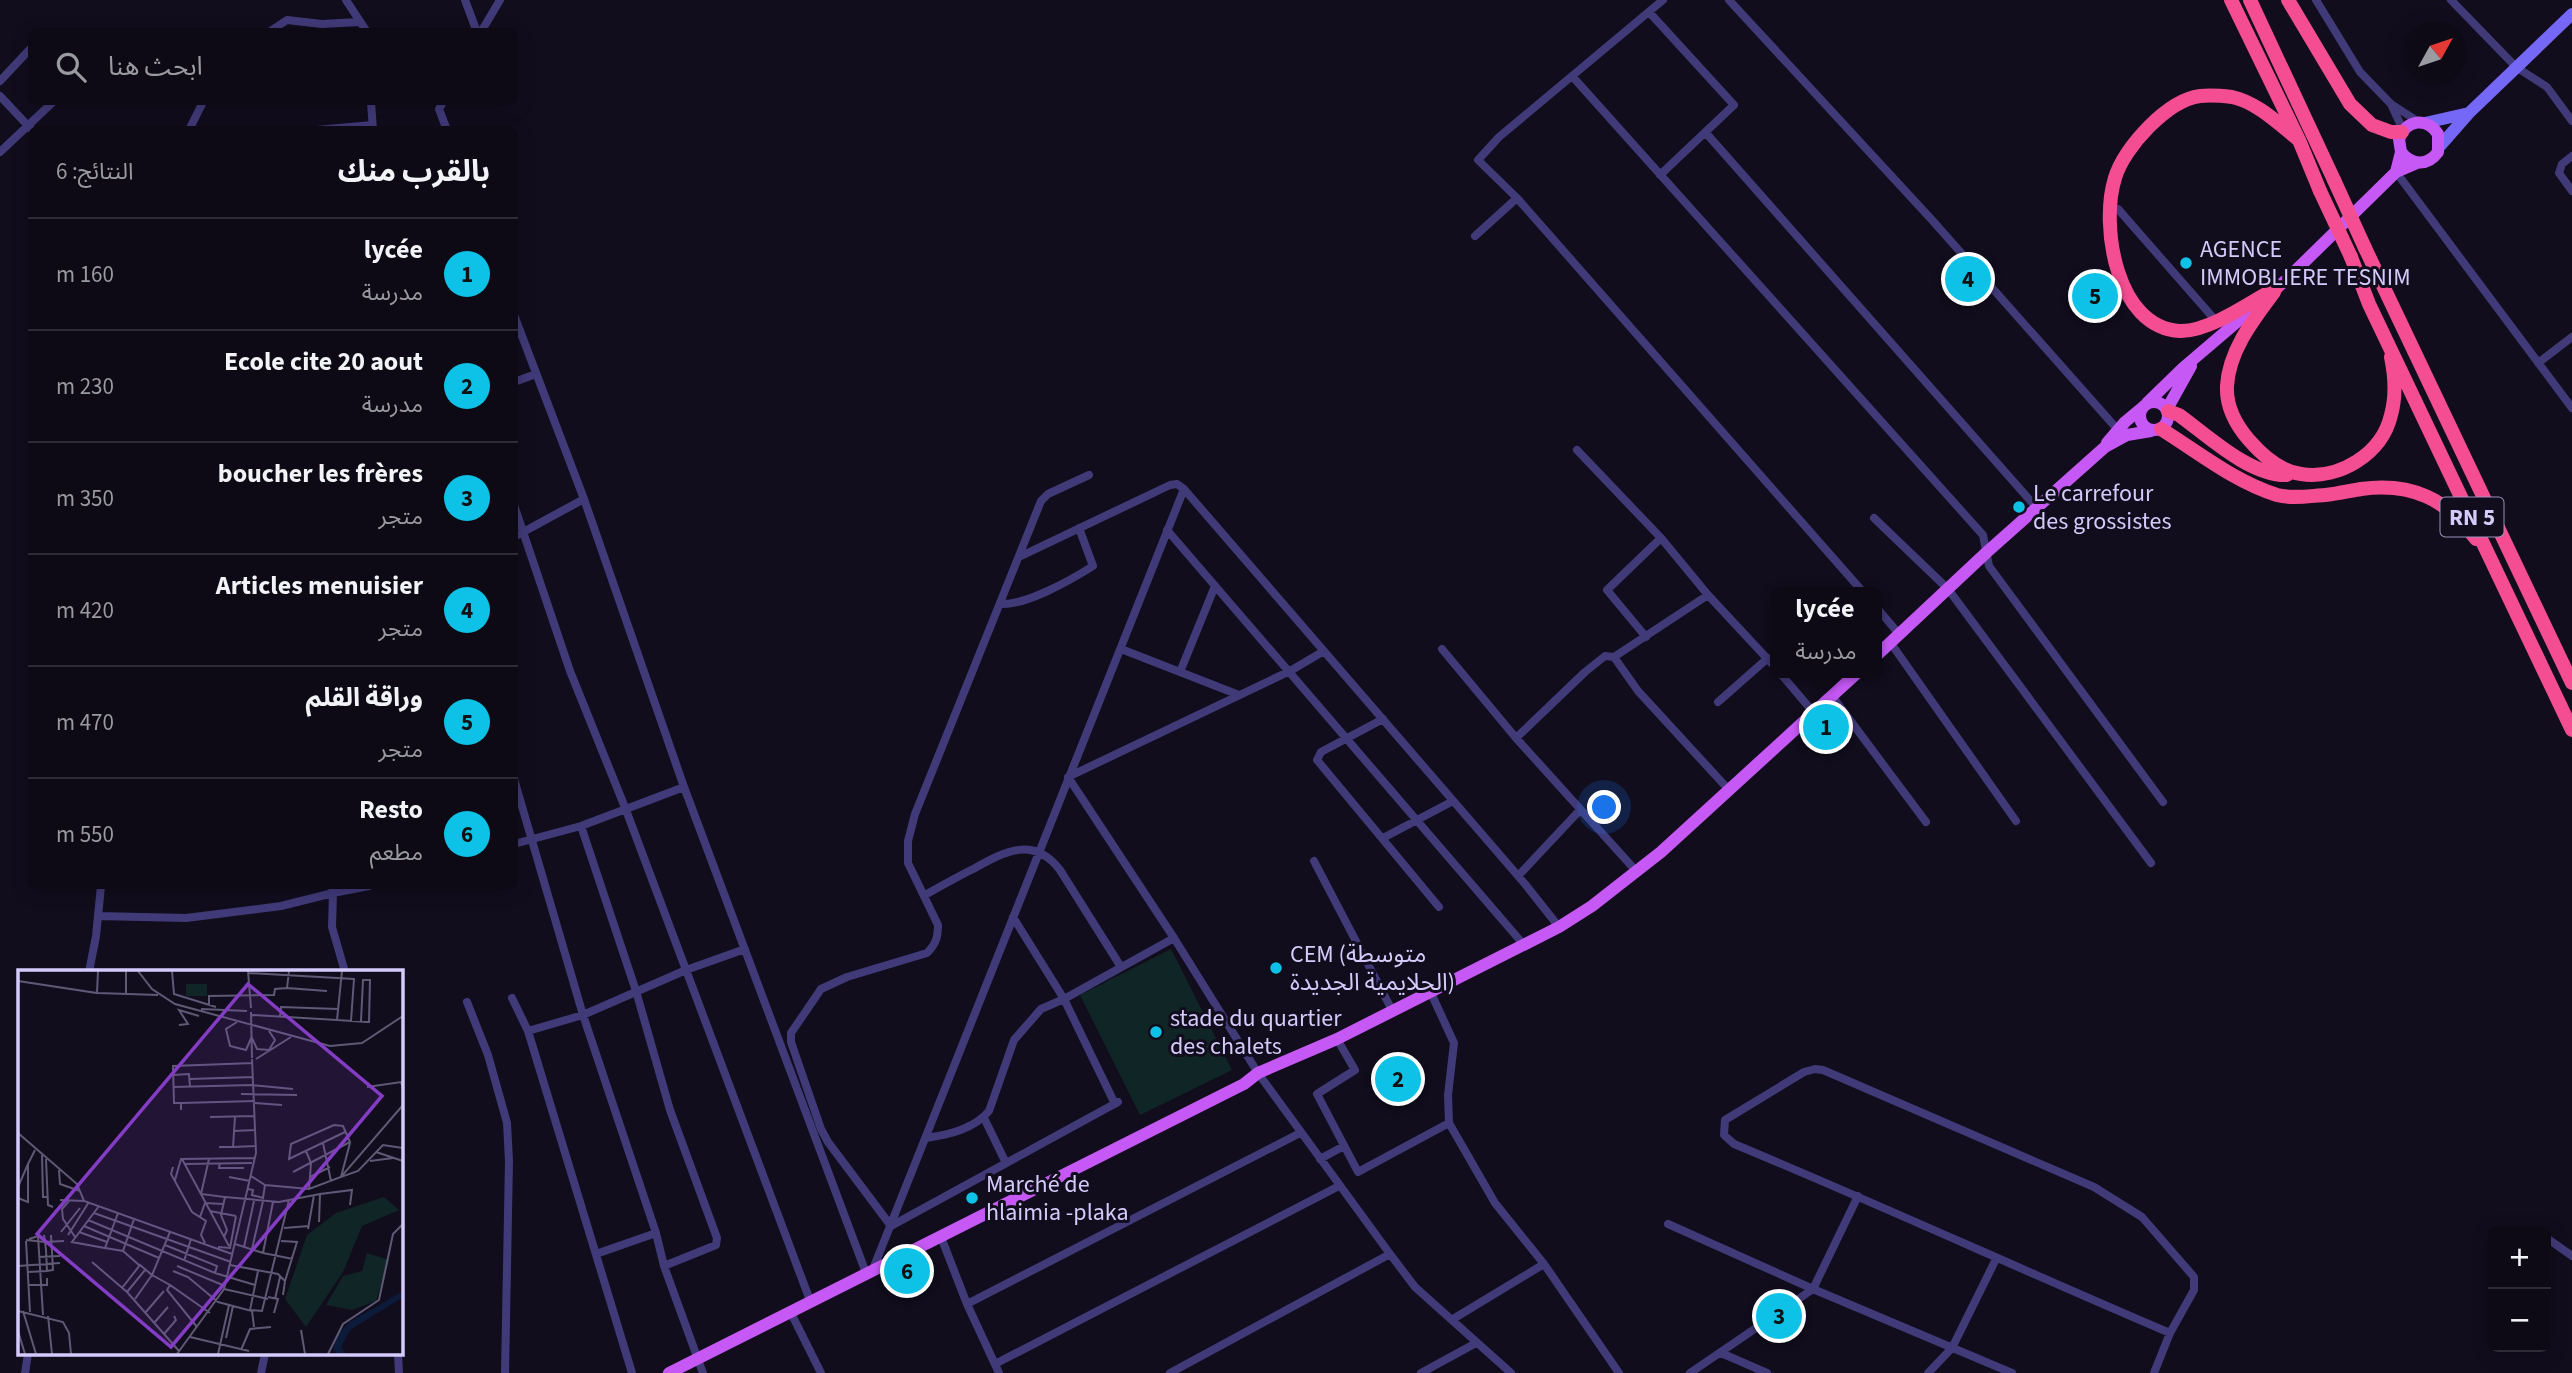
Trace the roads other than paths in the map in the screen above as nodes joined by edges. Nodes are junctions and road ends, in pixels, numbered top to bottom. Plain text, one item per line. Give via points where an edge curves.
1 (346, 0) edge
2 (465, 0) edge
3 (500, 0) edge
4 (1663, 0) edge
5 (1729, 0) edge
6 (2231, 0) edge
7 (2250, 0) edge
8 (2288, 0) edge
9 (2316, 0) edge
10 (2451, 0) edge
11 (1649, 12) junction
12 (2572, 14) edge
13 (359, 22) junction
14 (275, 28) edge
15 (364, 28) edge
16 (477, 28) edge
17 (482, 28) edge
18 (28, 51) edge
19 (2516, 67) junction
20 (1572, 76) junction
21 (0, 81) edge
22 (0, 96) edge
23 (2391, 104) junction
24 (50, 105) edge
25 (202, 105) edge
26 (371, 105) edge
27 (441, 105) edge
28 (2469, 113) junction
29 (2572, 121) edge
30 (2422, 122) junction
31 (29, 126) edge
32 (31, 126) edge
33 (191, 126) edge
34 (372, 126) edge
35 (446, 126) edge
36 (28, 129) edge
37 (2402, 131) junction
38 (1706, 133) junction
39 (2299, 141) junction
40 (2440, 146) junction
41 (0, 152) edge
42 (2402, 152) junction
43 (2572, 156) edge
44 (2417, 163) junction
45 (2396, 172) junction
46 (1660, 175) junction
47 (2572, 191) edge
48 (1517, 198) junction
49 (2118, 209) dead end
50 (1475, 236) dead end
51 (2276, 288) junction
52 (2370, 304) junction
53 (2216, 321) junction
54 (518, 326) edge
55 (2572, 337) edge
56 (2196, 357) junction
57 (2538, 363) junction
58 (536, 374) junction
59 (518, 381) edge
60 (2145, 405) junction
61 (2572, 408) edge
62 (2167, 410) junction
63 (2118, 430) junction
64 (2156, 430) junction
65 (2105, 447) junction
66 (1577, 450) dead end
67 (2299, 474) junction
68 (1089, 475) dead end
69 (1184, 489) junction
70 (584, 499) junction
71 (2036, 507) junction
72 (518, 516) edge
73 (1874, 518) dead end
74 (1079, 528) junction
75 (1167, 530) junction
76 (524, 532) junction
77 (518, 535) edge
78 (1661, 538) junction
79 (1987, 552) junction
80 (1019, 557) junction
81 (2498, 571) junction
82 (1215, 586) junction
83 (1859, 587) edge
84 (1948, 589) junction
85 (1708, 595) junction
86 (1000, 604) junction
87 (1882, 616) edge
88 (1646, 637) junction
89 (1895, 638) junction
90 (1121, 649) junction
91 (1442, 649) dead end
92 (1882, 650) edge
93 (1324, 651) junction
94 (1614, 657) junction
95 (1768, 658) junction
96 (1770, 661) edge
97 (1290, 671) junction
98 (1180, 672) junction
99 (1784, 678) edge
100 (1852, 678) edge
101 (2572, 683) edge
102 (1239, 695) junction
103 (1832, 696) junction
104 (1718, 702) dead end
105 (1814, 713) junction
106 (1383, 719) junction
107 (2572, 730) edge
108 (1516, 738) junction
109 (1347, 739) junction
110 (1068, 777) junction
111 (684, 787) junction
112 (1729, 790) junction
113 (518, 794) edge
114 (1453, 801) junction
115 (2163, 802) dead end
116 (626, 810) junction
117 (1580, 810) junction
118 (1417, 821) junction
119 (2016, 821) dead end
120 (1926, 822) dead end
121 (581, 826) junction
122 (1383, 838) junction
123 (531, 841) junction
124 (518, 843) edge
125 (1039, 852) junction
126 (1314, 861) dead end
127 (2151, 863) dead end
128 (1637, 872) junction
129 (1518, 876) junction
130 (101, 889) edge
131 (332, 889) edge
132 (925, 895) junction
133 (1439, 907) dead end
134 (98, 916) junction
135 (1013, 917) junction
136 (1559, 927) junction
137 (1174, 938) junction
138 (1524, 945) junction
139 (745, 949) junction
140 (1121, 967) junction
141 (89, 970) edge
142 (344, 970) edge
143 (686, 970) junction
144 (636, 991) junction
145 (1432, 993) junction
146 (512, 998) dead end
147 (1064, 999) junction
148 (467, 1002) dead end
149 (1393, 1012) junction
150 (583, 1015) junction
151 (528, 1031) junction
152 (1337, 1039) junction
153 (1258, 1073) junction
154 (984, 1118) junction
155 (1449, 1123) junction
156 (1300, 1133) junction
157 (926, 1138) junction
158 (1344, 1146) junction
159 (1320, 1159) junction
160 (1006, 1163) junction
161 (1339, 1186) junction
162 (1858, 1196) junction
163 (1668, 1224) dead end
164 (891, 1226) junction
165 (656, 1233) junction
166 (941, 1237) junction
167 (2551, 1241) edge
168 (1390, 1254) junction
169 (596, 1255) junction
170 (2572, 1256) edge
171 (1996, 1259) junction
172 (1544, 1264) junction
173 (664, 1266) junction
174 (870, 1271) junction
175 (1813, 1289) junction
176 (811, 1303) junction
177 (967, 1304) junction
178 (791, 1313) junction
179 (1453, 1319) junction
180 (2170, 1333) junction
181 (1476, 1343) junction
182 (1952, 1348) junction
183 (1721, 1353) junction
184 (697, 1359) junction
185 (995, 1364) junction
186 (505, 1373) edge
187 (632, 1373) edge
188 (669, 1373) edge
189 (703, 1373) edge
190 (821, 1373) edge
191 (999, 1373) edge
192 (1170, 1373) edge
193 (1421, 1373) edge
194 (1511, 1373) edge
195 (1619, 1373) edge
196 (1690, 1373) edge
197 (1766, 1373) edge
198 (1928, 1373) edge
199 (2012, 1373) edge
200 (2154, 1373) edge

1 - 13 street
2 - 16 street
3 - 17 street
4 - 11 street
5 - 63 street
6 - 39 highway, RN 5
7 - 101 highway, RN 5, bridge
8 - 37 highway via 2350,104 2372,125
9 - 23 street via 2360,72
10 - 19 street
11 - 20 street
11 - 38 street via 1734,105
12 - 19 main road
13 - 14 street via 287,20
13 - 15 street
18 - 21 street
19 - 28 main road
19 - 29 street via 2547,87
20 - 46 street
20 - 48 street via 1478,160
22 - 31 street
23 - 30 street
23 - 37 street
24 - 32 street
25 - 33 street
26 - 34 street
27 - 35 street
28 - 30 main road
28 - 40 main road
30 - 37 main road
30 - 40 main road via 2438,134
36 - 41 street
37 - 42 main road
38 - 46 street
38 - 71 street
39 - 52 highway, RN 5, bridge
39 - 53 highway via 2245,102 2199,96 2166,112 2140,137 2120,166 2111,193 2111,241 2118,274 2130,299 2150,319 2172,330 2191,330
40 - 44 main road via 2434,157
42 - 44 main road
42 - 45 main road
43 - 47 street via 2559,173
44 - 45 main road
45 - 51 main road
45 - 57 street
46 - 79 street via 1983,535
48 - 50 street
48 - 83 street
49 - 53 street
51 - 53 highway
51 - 56 main road
51 - 67 highway via 2249,325 2227,386 2230,410 2244,434 2279,467
52 - 67 highway via 2392,359 2395,391 2391,418 2371,451 2347,468 2324,475
52 - 81 highway, RN 5
54 - 58 street
55 - 57 street
56 - 60 main road
56 - 62 main road
57 - 61 street
58 - 59 street
58 - 70 street
60 - 62 main road via 2157,402
60 - 63 main road
60 - 64 main road via 2140,421
62 - 64 main road via 2168,421
62 - 67 highway via 2248,465 2273,473
63 - 65 main road
64 - 65 main road via 2127,435
64 - 81 highway via 2223,470 2277,495 2296,498 2364,488 2423,493 2458,516
65 - 71 main road
66 - 78 street
68 - 80 street via 1041,501
69 - 74 street via 1170,485
69 - 75 street
69 - 93 street
70 - 76 street
70 - 111 street
71 - 79 main road
72 - 76 street
73 - 84 street
74 - 80 street
74 - 86 street via 1093,566 1012,605
75 - 82 street
75 - 90 street
76 - 77 street
76 - 116 street via 570,671
78 - 85 street
78 - 88 street via 1607,590
79 - 84 main road
79 - 115 street via 1989,566
80 - 86 street
81 - 107 highway, RN 5
82 - 97 street
82 - 98 street
84 - 89 main road
84 - 127 street
85 - 88 street
85 - 95 street
86 - 132 street via 943,741 908,841 908,863
87 - 89 street
88 - 94 street
89 - 92 main road
89 - 119 street
90 - 98 street
90 - 110 street
91 - 108 street
93 - 97 street
93 - 106 street
94 - 108 street via 1605,656 1585,672
94 - 112 street via 1638,691
95 - 96 street
95 - 104 street
97 - 102 street
97 - 109 street
98 - 102 street
99 - 105 street
100 - 103 main road
102 - 110 street
103 - 105 main road
103 - 120 street
105 - 112 main road
106 - 109 street
106 - 114 street
108 - 117 street
109 - 118 street
109 - 122 street via 1321,752 1317,760
110 - 125 street
110 - 137 street
111 - 116 street
111 - 139 street
112 - 128 main road
113 - 123 street
114 - 118 street
114 - 129 street
116 - 121 street
116 - 143 street
117 - 128 street
117 - 129 street
118 - 122 street
118 - 138 street
121 - 123 street
121 - 144 street
122 - 133 street
123 - 124 street
123 - 150 street
125 - 132 street via 1016,849 1000,854
125 - 135 street
125 - 140 street via 1060,870
126 - 149 street
128 - 136 main road
129 - 136 street
130 - 134 street
131 - 134 street via 281,906 186,919
131 - 142 street via 332,927
132 - 164 street via 939,925 934,946 927,953 847,976 821,989 791,1033 790,1042 828,1142
134 - 141 street
135 - 147 street
135 - 157 street
136 - 138 main road
137 - 140 street
137 - 153 street
138 - 145 main road
139 - 143 street
139 - 174 street
140 - 147 street
143 - 144 street
143 - 176 street
144 - 150 street
144 - 173 street via 670,1110 717,1237 716,1245 709,1249
145 - 149 main road
145 - 155 street via 1454,1043
146 - 151 street
147 - 154 street via 1041,1009 1014,1040
147 - 160 street via 1116,1103
148 - 186 street via 507,1123
149 - 152 main road
150 - 151 street
150 - 165 street
151 - 169 street
152 - 153 main road
152 - 158 street via 1355,1070 1317,1094
153 - 156 street
153 - 166 main road
154 - 157 street via 959,1131
154 - 160 street
155 - 158 street via 1358,1172
155 - 172 street via 1494,1203
156 - 159 street
156 - 177 street
157 - 164 street
158 - 159 street
159 - 161 street
160 - 164 street
161 - 168 street
161 - 185 street
162 - 171 street
162 - 175 street
162 - 180 street via 1734,1144 1724,1135 1725,1120 1804,1072 1823,1070 2094,1187 2142,1217 2194,1277 2194,1290
163 - 175 street
164 - 174 street
165 - 169 street
165 - 173 street
166 - 174 main road
166 - 177 street
167 - 170 street
168 - 179 street via 1415,1287
168 - 192 street
169 - 187 street
171 - 180 street
171 - 182 street
172 - 179 street
172 - 195 street
173 - 184 street
174 - 176 main road
175 - 182 street
175 - 183 street
176 - 178 main road
177 - 185 street
178 - 184 main road
178 - 190 street
179 - 181 street
180 - 200 street
181 - 193 street
181 - 194 street
182 - 198 street
182 - 199 street
183 - 196 street
183 - 197 street
184 - 188 main road
184 - 189 street
185 - 191 street

